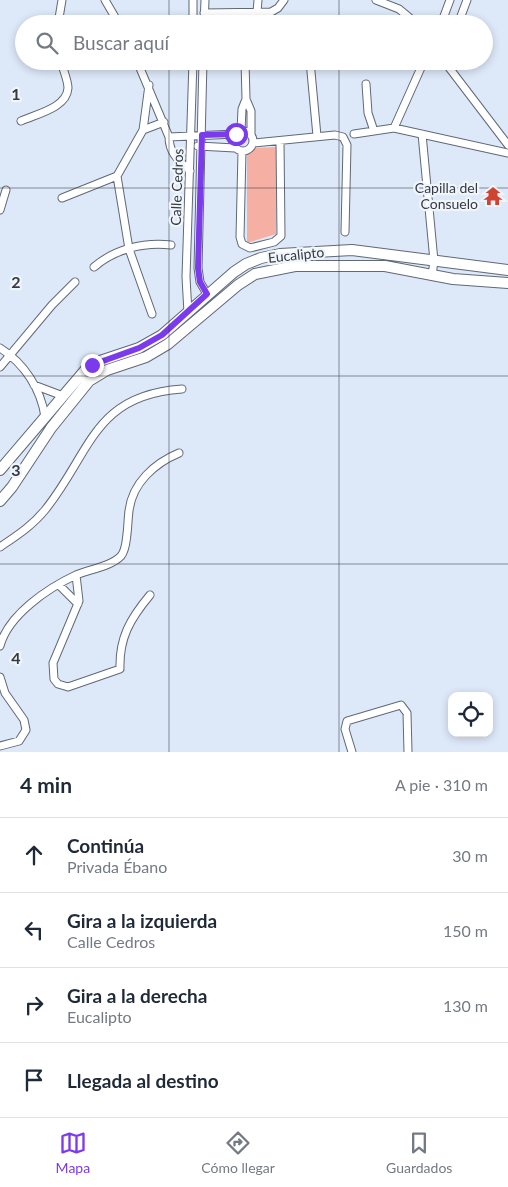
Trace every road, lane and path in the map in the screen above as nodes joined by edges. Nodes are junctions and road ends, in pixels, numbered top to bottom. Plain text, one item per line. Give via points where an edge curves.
1 (62, 0) edge
2 (105, 0) edge
3 (193, 0) edge
4 (205, 0) edge
5 (258, 0) edge
6 (284, 0) edge
7 (376, 0) edge
8 (450, 0) edge
9 (466, 0) edge
10 (258, 12) junction
11 (204, 13) joint
12 (60, 15) edge
13 (113, 15) edge
14 (193, 15) edge
15 (406, 15) edge
16 (444, 15) edge
17 (461, 15) edge
18 (64, 70) edge
19 (142, 70) edge
20 (193, 70) edge
21 (203, 70) edge
22 (245, 70) edge
23 (311, 70) edge
24 (420, 70) edge
25 (451, 70) edge
26 (366, 84) dead end
27 (149, 85) junction
28 (246, 99) junction
29 (21, 120) dead end
30 (164, 122) junction
31 (394, 128) junction
32 (143, 130) junction
33 (374, 131) junction
34 (238, 132) junction
35 (354, 134) dead end
36 (422, 134) junction
37 (202, 135) junction
38 (190, 136) junction
39 (317, 136) junction
40 (169, 137) junction
41 (252, 139) junction
42 (280, 141) junction
43 (508, 145) edge
44 (191, 146) junction
45 (202, 146) junction
46 (239, 150) junction
47 (508, 153) edge
48 (190, 171) junction
49 (117, 176) junction
50 (6, 190) dead end
51 (62, 198) dead end
52 (0, 210) edge
53 (345, 232) dead end
54 (171, 245) dead end
55 (129, 249) junction
56 (324, 252) junction
57 (434, 261) junction
58 (323, 265) junction
59 (94, 267) dead end
60 (508, 270) edge
61 (199, 275) junction
62 (432, 275) junction
63 (186, 277) junction
64 (75, 282) dead end
65 (508, 283) edge
66 (207, 294) junction
67 (188, 313) junction
68 (152, 314) dead end
69 (0, 348) edge
70 (10, 354) junction
71 (0, 367) edge
72 (34, 385) junction
73 (182, 389) dead end
74 (63, 396) junction
75 (45, 417) junction
76 (179, 453) dead end
77 (0, 470) edge
78 (0, 501) edge
79 (0, 547) edge
80 (76, 575) junction
81 (59, 585) junction
82 (150, 596) dead end
83 (78, 604) junction
84 (0, 646) edge
85 (0, 677) edge
86 (0, 746) edge
87 (352, 752) edge
88 (408, 752) edge

1 - 12 street
2 - 13 street
3 - 14 street
4 - 11 street
5 - 10 street
6 - 10 street via 275,10
7 - 15 street
8 - 16 street
9 - 17 street
10 - 11 street
18 - 29 street via 66,97 57,106
19 - 27 street
20 - 38 street, Calle Cedros
21 - 37 street, Calle Cedros
22 - 28 street
23 - 39 street
24 - 31 street
25 - 43 street
26 - 33 street via 368,113
27 - 30 street
27 - 32 street
28 - 34 street
28 - 41 street via 251,111
30 - 32 street
30 - 40 street
31 - 33 street
31 - 36 street
32 - 49 street
33 - 35 street
34 - 37 street
34 - 41 street
34 - 46 street via 232,141
36 - 47 street
36 - 57 street
37 - 38 street
37 - 45 street, Calle Cedros
38 - 40 street
38 - 44 street, Calle Cedros
39 - 42 street
39 - 53 street via 340,135 345,140
40 - 48 street via 172,152
41 - 42 street
41 - 46 street via 251,147
42 - 46 street via 282,233 266,245 250,248 241,241
44 - 45 street
44 - 48 street, Calle Cedros
45 - 46 street
45 - 61 street, Calle Cedros
48 - 63 street, Calle Cedros
49 - 51 street
49 - 55 street
50 - 52 street
54 - 55 street via 155,243
55 - 59 street via 112,254
55 - 68 street
56 - 57 street, Eucalipto via 352,250
56 - 58 street
56 - 66 street, Eucalipto via 280,254 252,261
57 - 60 street, Eucalipto
57 - 62 street
58 - 62 street, Eucalipto via 385,266
58 - 78 street, Eucalipto via 295,266 255,274 168,344 146,357 96,376 74,398
61 - 63 street
61 - 66 street, Calle Cedros
62 - 65 street, Eucalipto
63 - 67 street, Calle Cedros
64 - 70 street
66 - 67 street, Eucalipto
67 - 74 street, Eucalipto via 162,335 139,348 87,368
69 - 70 street
70 - 71 street
70 - 72 street
72 - 74 street
72 - 75 street
73 - 79 street via 150,393 119,409 93,435 45,510 25,530
74 - 75 street, Eucalipto
75 - 77 street, Eucalipto
76 - 80 street via 154,467 136,490 129,510 126,546 121,556
80 - 81 street
80 - 83 street
81 - 83 street
81 - 84 street via 13,620
82 - 83 street via 124,632 120,645 120,670 68,687 54,679 53,663
85 - 86 street via 6,693 24,720 26,730 19,741
87 - 88 street via 345,729 347,721 401,705 407,713

